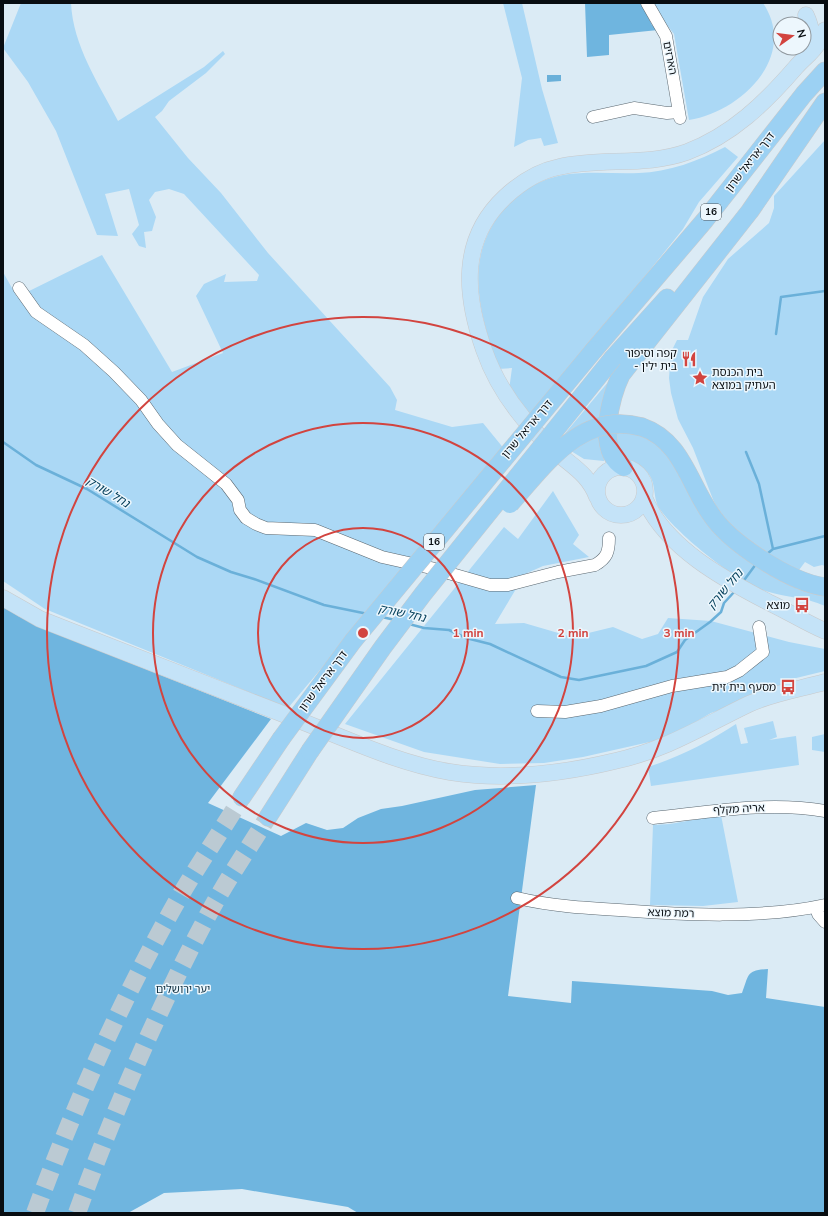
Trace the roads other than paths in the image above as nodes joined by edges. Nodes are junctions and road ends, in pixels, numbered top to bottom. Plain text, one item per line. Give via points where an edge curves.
1 (647, 3) edge
2 (804, 9) edge
3 (825, 22) edge
4 (825, 30) edge
5 (798, 64) junction
6 (825, 72) edge
7 (825, 101) edge
8 (594, 117) dead end
9 (19, 288) dead end
10 (554, 450) junction
11 (616, 469) junction
12 (597, 496) junction
13 (644, 497) junction
14 (629, 514) junction
15 (668, 532) junction
16 (609, 538) dead end
17 (825, 587) edge
18 (423, 594) junction
19 (3, 598) edge
20 (759, 627) dead end
21 (825, 628) edge
22 (822, 685) edge
23 (536, 711) dead end
24 (242, 798) tunnel mouth
25 (825, 811) edge
26 (268, 817) tunnel mouth
27 (653, 818) dead end
28 (517, 898) dead end
29 (821, 906) edge
30 (825, 922) edge

1 - 8 street, הארזים via 666,36 680,115 634,108
2 - 3 main road via 815,22
2 - 5 main road via 812,36 806,54
4 - 5 main road via 818,43
5 - 10 main road via 759,107 713,141 673,156 645,161 576,164 545,171 518,186 487,218 476,238 471,261 470,290 475,320 494,374 513,405
6 - 24 highway, דרך אריאל שרון / 16, bridge via 804,94 705,220 354,640
7 - 11 highway via 750,211 621,375 610,403 608,431 612,453 618,463
7 - 18 highway, דרך אריאל שרון / 16, bridge via 672,292 613,358
9 - 16 street via 36,312 84,346 114,372 141,400 177,445 226,484 238,500 240,510 246,518 256,524 266,528 315,530 382,557 499,586 595,566 607,556
10 - 11 main road via 586,466
10 - 12 main road via 591,481
11 - 12 main road via 598,483
11 - 13 main road via 635,471 645,489
12 - 14 main road via 602,506 611,513
13 - 14 main road via 638,508
13 - 15 main road via 652,513
14 - 15 main road via 641,517
15 - 21 main road via 687,551 725,578 774,605
17 - 18 highway, bridge via 802,582 732,538 715,521 701,500 683,463 671,446 642,427 613,423 596,427 576,437 550,460
18 - 26 highway, דרך אריאל שרון / 16, bridge via 310,751
19 - 22 main road via 40,619 121,651 372,749 448,772 521,776 614,762 649,753 766,698
20 - 23 street via 763,652 727,677 672,686 594,707 564,712
25 - 27 street, אריה מקלף via 785,807 740,808
28 - 29 street, רמת מוצא via 559,906 682,914 747,913
29 - 30 street via 818,914

